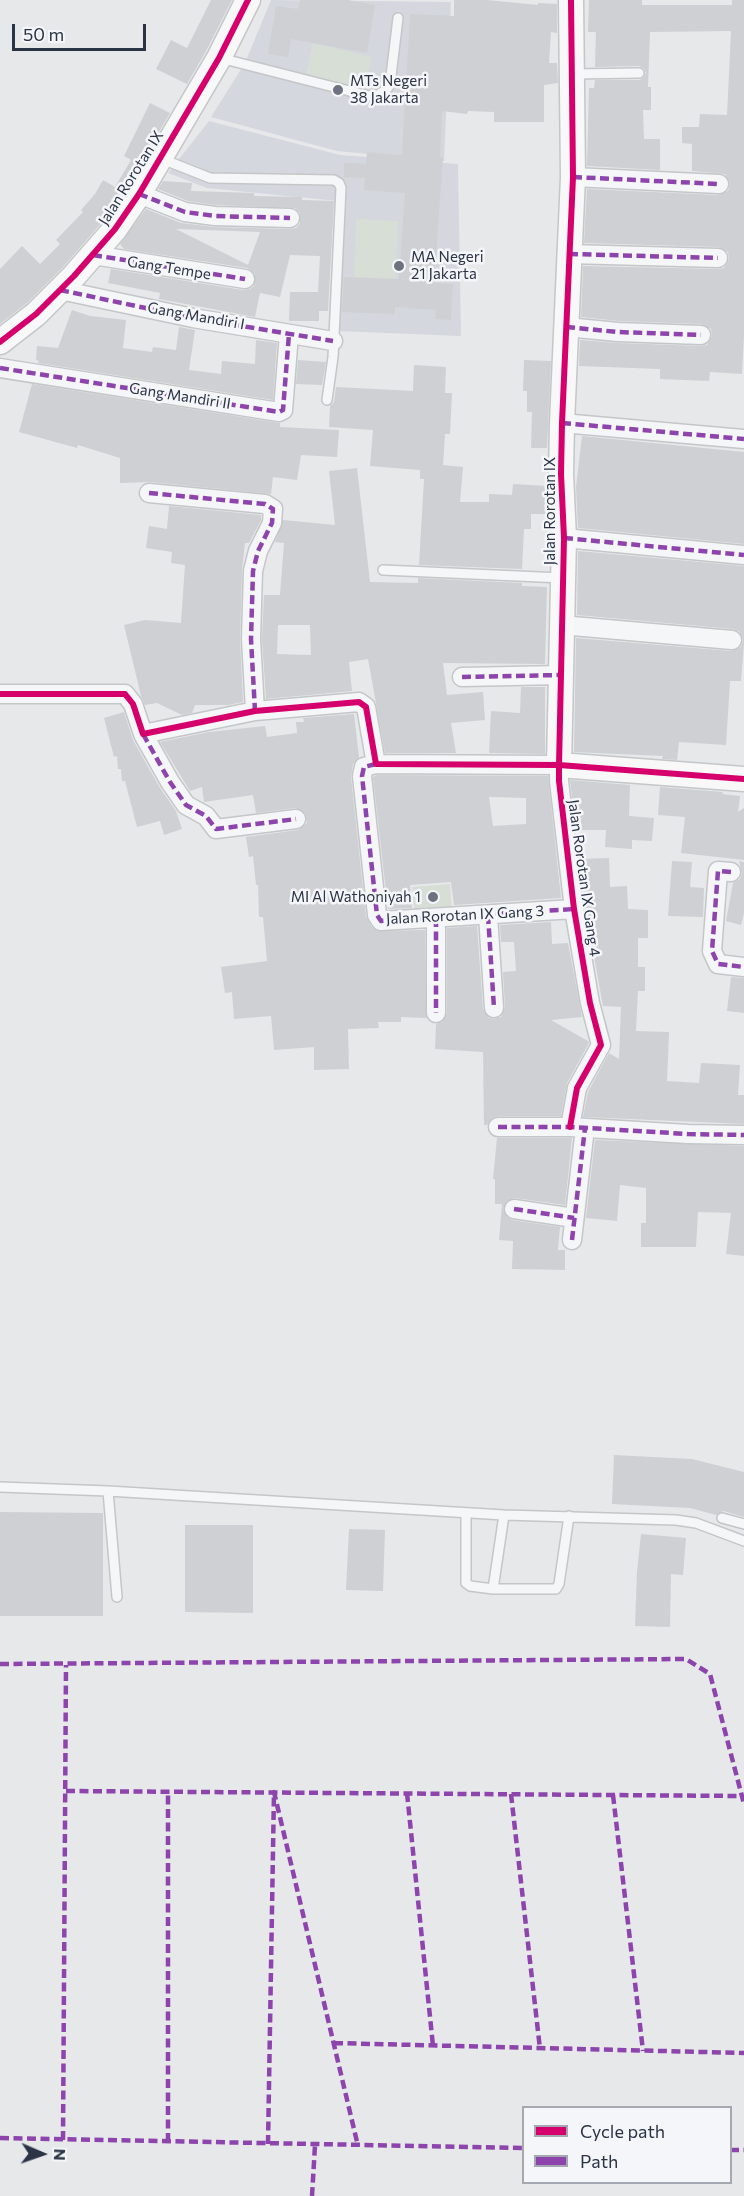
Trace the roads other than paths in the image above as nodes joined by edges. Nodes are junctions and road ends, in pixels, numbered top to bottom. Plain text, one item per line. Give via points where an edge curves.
1 (248, 0) edge
2 (571, 0) edge
3 (398, 18) dead end
4 (219, 58) junction
5 (573, 74) junction
6 (639, 74) dead end
7 (159, 158) junction
8 (573, 177) junction
9 (719, 184) dead end
10 (139, 194) junction
11 (290, 218) dead end
12 (569, 254) junction
13 (93, 255) junction
14 (718, 258) dead end
15 (245, 279) dead end
16 (60, 290) junction
17 (566, 327) junction
18 (289, 334) junction
19 (701, 335) dead end
20 (333, 341) junction
21 (0, 342) edge
22 (0, 368) edge
23 (327, 400) dead end
24 (562, 423) junction
25 (744, 439) edge
26 (149, 493) dead end
27 (564, 538) junction
28 (744, 555) edge
29 (383, 570) dead end
30 (562, 578) junction
31 (561, 625) junction
32 (732, 640) dead end
33 (561, 675) junction
34 (462, 677) dead end
35 (0, 694) edge
36 (255, 711) junction
37 (143, 734) junction
38 (376, 764) junction
39 (560, 765) junction
40 (744, 779) edge
41 (296, 819) dead end
42 (737, 872) edge
43 (574, 909) junction
44 (488, 915) junction
45 (436, 918) junction
46 (744, 967) edge
47 (494, 1008) dead end
48 (436, 1013) dead end
49 (498, 1127) dead end
50 (578, 1128) junction
51 (744, 1135) edge
52 (514, 1209) dead end
53 (574, 1218) junction
54 (572, 1240) dead end
55 (0, 1487) edge
56 (108, 1491) junction
57 (466, 1514) junction
58 (504, 1515) junction
59 (569, 1516) junction
60 (722, 1518) dead end
61 (744, 1524) edge
62 (744, 1541) edge
63 (493, 1589) junction
64 (117, 1597) dead end

1 - 4 street, Jalan Rorotan IX
2 - 5 street, Jalan Rorotan IX
3 - 4 lane via 390,84 378,95 369,96
4 - 7 street, Jalan Rorotan IX
5 - 6 lane
5 - 8 street, Jalan Rorotan IX
7 - 10 street, Jalan Rorotan IX
7 - 20 lane via 210,178 339,183
8 - 9 street
8 - 12 street, Jalan Rorotan IX
10 - 11 street via 185,212
10 - 13 street, Jalan Rorotan IX
12 - 14 street
12 - 17 street, Jalan Rorotan IX
13 - 15 street, Gang Tempe
13 - 16 street, Jalan Rorotan IX
16 - 18 street, Gang Mandiri I
16 - 21 street, Jalan Rorotan IX
17 - 19 street
17 - 24 street, Jalan Rorotan IX
18 - 20 street, Gang Mandiri I
18 - 22 street, Gang Mandiri II via 283,410 279,412
20 - 23 lane
24 - 25 street
24 - 27 street, Jalan Rorotan IX
26 - 36 street via 265,504 273,509 272,523 253,571
27 - 28 street
27 - 30 street, Jalan Rorotan IX
29 - 30 lane
30 - 31 street, Jalan Rorotan IX
31 - 32 street
31 - 33 street, Jalan Rorotan IX
33 - 34 street
33 - 39 street, Jalan Rorotan IX
35 - 37 street via 125,694
36 - 37 street
36 - 38 street via 359,702 366,707
37 - 41 street via 186,805 206,816 216,829
38 - 39 street
38 - 45 street, Jalan Rorotan IX Gang 3 via 362,770 377,915 383,922
39 - 40 street
39 - 43 street, Jalan Rorotan IX Gang 4
42 - 46 street via 718,871 712,951 718,964
43 - 44 street, Jalan Rorotan IX Gang 3
43 - 50 street, Jalan Rorotan IX Gang 4 via 601,1045 577,1088
44 - 45 street, Jalan Rorotan IX Gang 3
44 - 47 street
45 - 48 street
49 - 50 street
50 - 51 street
50 - 53 street, Jalan Rorotan IX Gang 4
52 - 53 street
53 - 54 street, Jalan Rorotan IX Gang 4
55 - 56 lane
56 - 57 lane
56 - 64 lane
57 - 58 lane
57 - 63 lane via 466,1583
58 - 59 lane
58 - 63 lane
59 - 62 lane via 676,1520 696,1523
59 - 63 lane via 556,1589
60 - 61 lane

